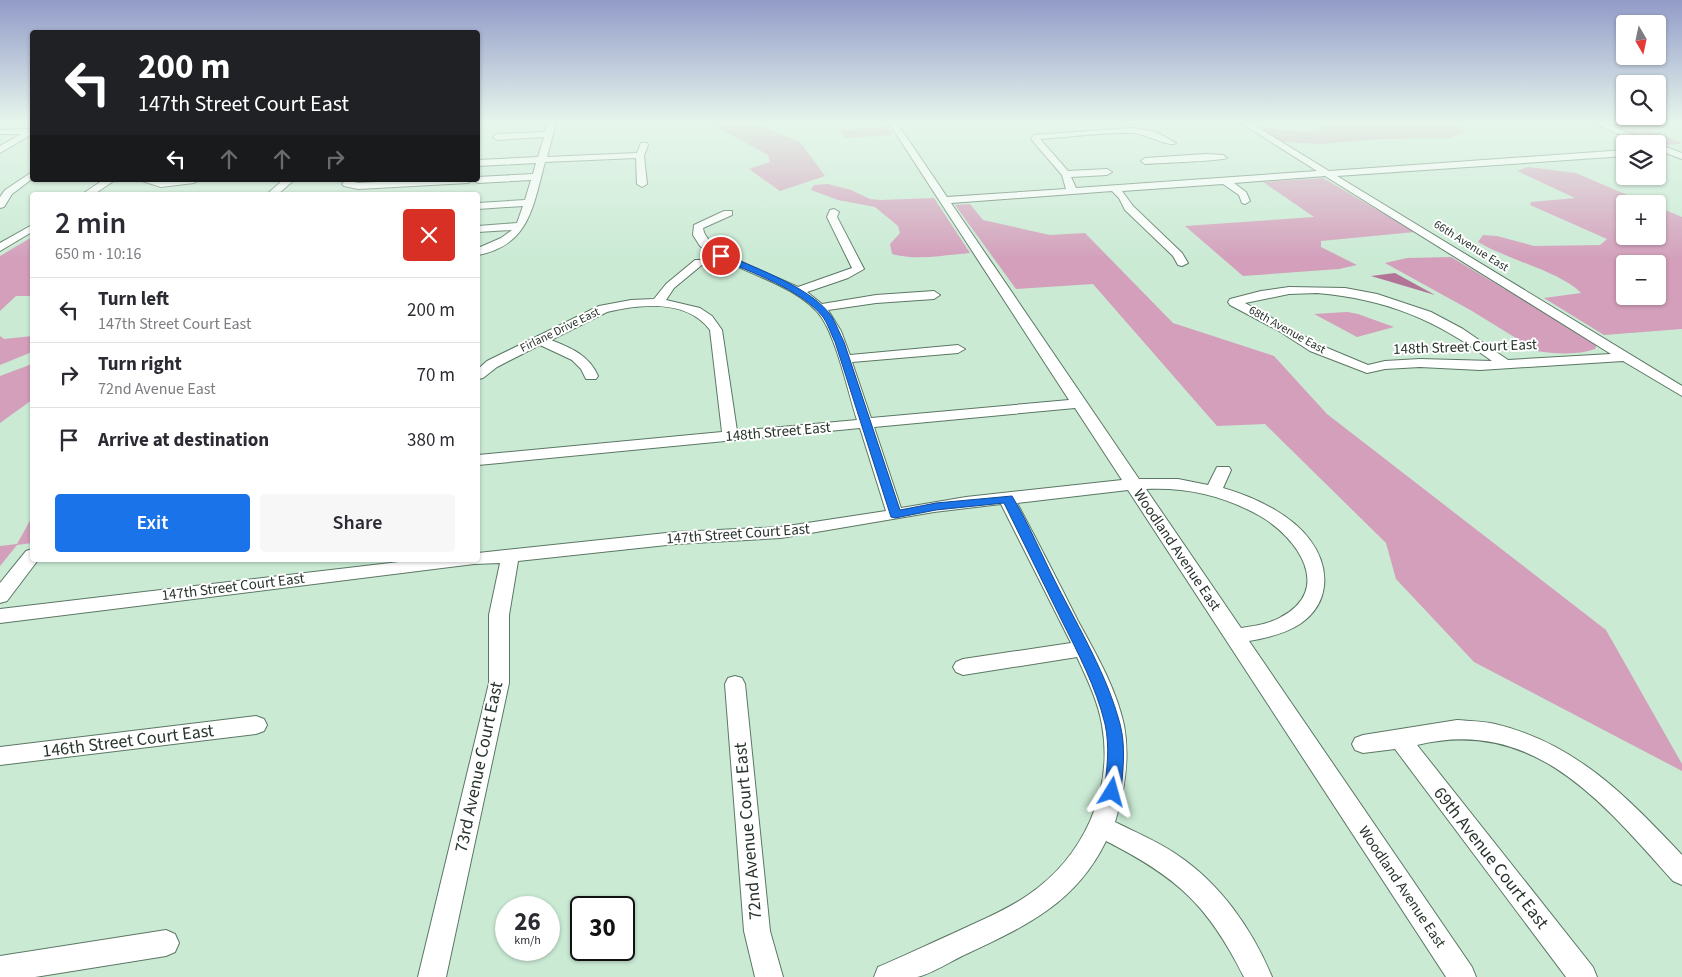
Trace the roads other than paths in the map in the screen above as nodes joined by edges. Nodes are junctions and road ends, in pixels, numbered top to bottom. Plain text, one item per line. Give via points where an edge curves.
1 (538, 169) edge
2 (641, 169) edge
3 (924, 169) edge
4 (1061, 169) edge
5 (1155, 169) edge
6 (1318, 169) edge
7 (1404, 169) edge
8 (1107, 172) dead end
9 (1066, 174) junction
10 (1327, 174) junction
11 (536, 177) junction
12 (28, 178) edge
13 (480, 180) edge
14 (1224, 180) junction
15 (8, 181) dead end
16 (107, 182) edge
17 (152, 182) edge
18 (178, 182) edge
19 (287, 182) edge
20 (390, 182) edge
21 (351, 183) edge
22 (161, 184) junction
23 (642, 184) dead end
24 (1174, 184) junction
25 (1114, 188) junction
26 (150, 191) dead end
27 (1074, 191) junction
28 (91, 192) edge
29 (275, 192) edge
30 (945, 200) junction
31 (1245, 202) dead end
32 (530, 203) junction
33 (0, 205) edge
34 (480, 206) edge
35 (834, 212) dead end
36 (728, 213) dead end
37 (521, 226) junction
38 (30, 229) edge
39 (480, 229) edge
40 (0, 248) edge
41 (480, 251) edge
42 (699, 262) dead end
43 (1182, 263) dead end
44 (799, 292) junction
45 (934, 295) dead end
46 (653, 302) junction
47 (1234, 302) joint
48 (820, 308) junction
49 (539, 340) junction
50 (958, 349) dead end
51 (1625, 357) junction
52 (845, 359) junction
53 (1505, 364) junction
54 (1367, 369) joint
55 (480, 373) edge
56 (590, 376) dead end
57 (1682, 392) edge
58 (1079, 403) junction
59 (866, 424) junction
60 (730, 436) junction
61 (480, 460) edge
62 (1223, 470) dead end
63 (1134, 484) junction
64 (1214, 490) junction
65 (1008, 499) junction
66 (895, 514) junction
67 (510, 555) junction
68 (30, 558) edge
69 (480, 559) edge
70 (428, 562) edge
71 (409, 563) edge
72 (0, 596) edge
73 (0, 616) edge
74 (1235, 636) junction
75 (1083, 650) junction
76 (963, 667) dead end
77 (736, 684) dead end
78 (256, 726) dead end
79 (1400, 740) junction
80 (1363, 744) dead end
81 (0, 756) edge
82 (1101, 827) junction
83 (1682, 873) edge
84 (166, 943) dead end
85 (0, 969) edge
86 (432, 977) edge
87 (769, 977) edge
88 (888, 977) edge
89 (1258, 977) edge
90 (1462, 977) edge
91 (1583, 977) edge

1 - 11 street
2 - 23 street
3 - 30 street, Woodland Avenue East
4 - 9 street
5 - 24 street
6 - 10 street, 66th Avenue East
7 - 10 street
8 - 9 street
9 - 27 street
10 - 14 street
10 - 51 street, 66th Avenue East
11 - 13 street
11 - 32 street
12 - 15 street
12 - 33 street via 8,192
14 - 24 street
14 - 31 street via 1243,194
16 - 28 street
17 - 22 street
18 - 22 street
19 - 29 street
20 - 21 street
22 - 26 street
24 - 25 street
25 - 27 street
25 - 43 street
27 - 30 street
30 - 58 street, Woodland Avenue East
32 - 34 street
32 - 37 street
35 - 44 street via 832,217 858,269
36 - 44 street via 698,227 700,238 721,256
37 - 39 street
37 - 41 street via 507,240
38 - 40 street
42 - 46 street
44 - 48 street
45 - 48 street
46 - 49 street, Firlane Drive East via 603,309
46 - 60 street, Firlane Drive East via 695,311 714,325
47 - 53 street via 1264,294 1316,290 1357,294 1438,320
47 - 54 street, 68th Avenue East via 1315,348
48 - 52 street via 832,325
49 - 55 street, Firlane Drive East
49 - 56 street via 580,359
50 - 52 street
51 - 53 street, 148th Street Court East
51 - 57 street, 66th Avenue East
52 - 59 street
53 - 54 street, 148th Street Court East via 1420,363
58 - 59 street, 148th Street East
58 - 63 street, Woodland Avenue East
59 - 60 street, 148th Street East
59 - 66 street
60 - 61 street, 148th Street East
62 - 64 street
63 - 64 street, 147th Street Court East via 1178,484
63 - 65 street, 147th Street Court East
63 - 74 street, Woodland Avenue East
64 - 74 street via 1263,510 1283,524 1300,541 1312,560 1316,579 1310,603 1301,613 1274,628
65 - 66 street, 147th Street Court East
65 - 75 street
66 - 67 street, 147th Street Court East via 794,532 677,538
67 - 69 street, 147th Street Court East
67 - 86 street, 73rd Avenue Court East via 499,615 499,683
68 - 72 street
70 - 71 street, 147th Street Court East
71 - 73 street, 147th Street Court East
74 - 90 street, Woodland Avenue East
75 - 76 street
75 - 82 street via 1108,709 1115,741 1114,784
77 - 87 street, 72nd Avenue Court East via 757,931
78 - 81 street, 146th Street Court East
79 - 80 street
79 - 83 street via 1442,730 1476,730 1498,734 1548,752 1611,797
79 - 91 street, 69th Avenue Court East
82 - 88 street via 1072,872 1043,899 1008,921
82 - 89 street via 1144,848 1189,878 1227,920
84 - 85 street

